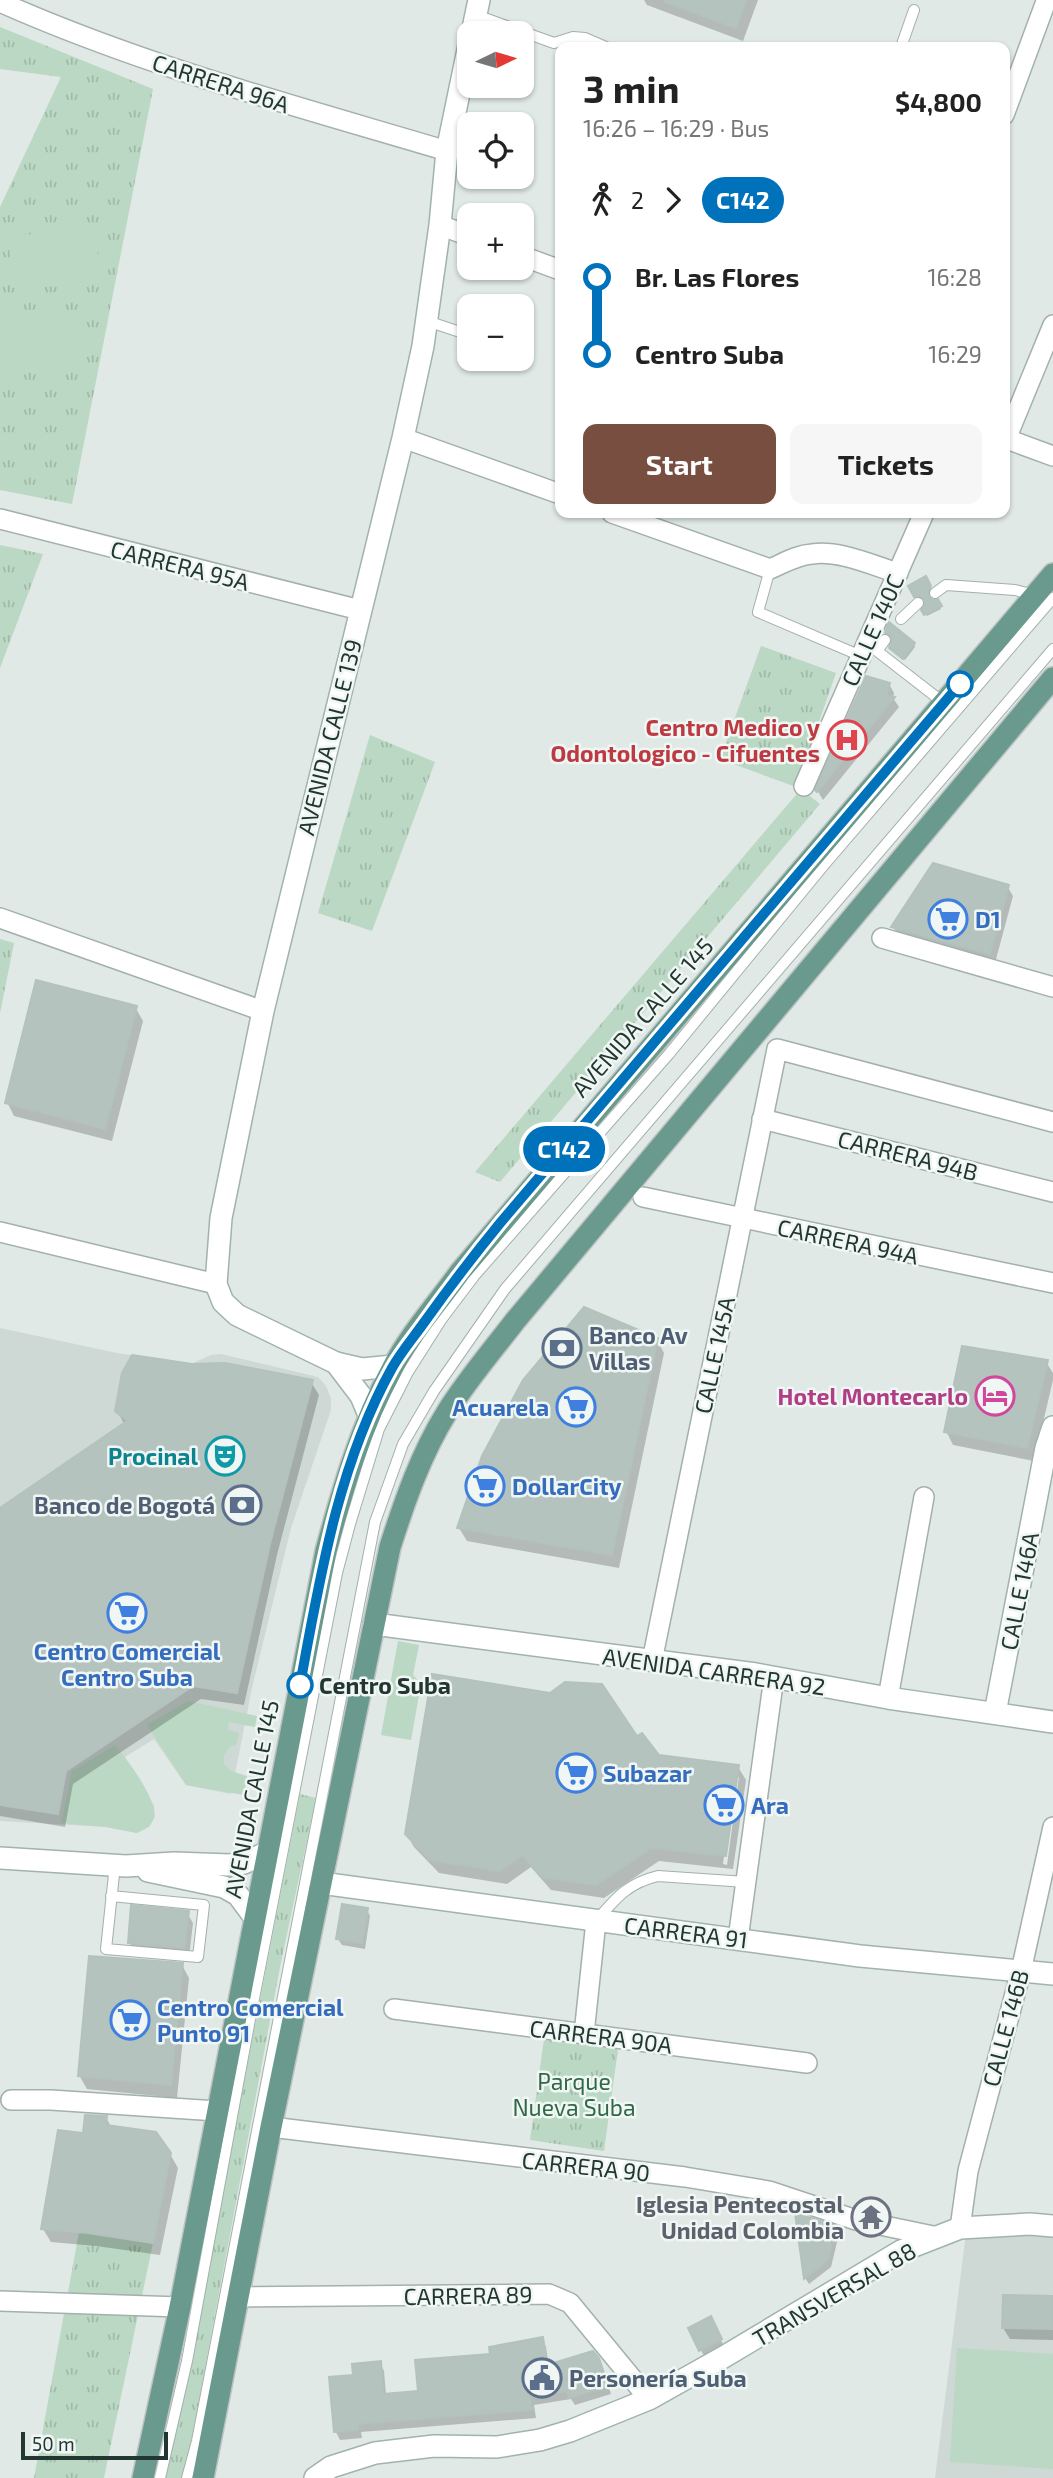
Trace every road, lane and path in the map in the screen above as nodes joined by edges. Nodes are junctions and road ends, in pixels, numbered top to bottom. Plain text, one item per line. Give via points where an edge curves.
1 (0, 2) edge
2 (1045, 3) edge
3 (914, 10) dead end
4 (476, 16) edge
5 (557, 42) edge
6 (594, 42) edge
7 (903, 42) edge
8 (555, 43) edge
9 (1010, 99) edge
10 (457, 133) edge
11 (447, 151) junction
12 (440, 225) junction
13 (457, 231) edge
14 (534, 260) edge
15 (555, 268) edge
16 (427, 321) junction
17 (1053, 325) edge
18 (457, 331) edge
19 (1010, 426) edge
20 (403, 438) junction
21 (1010, 440) edge
22 (1053, 456) edge
23 (555, 492) edge
24 (626, 518) edge
25 (922, 518) edge
26 (0, 519) edge
27 (771, 569) junction
28 (898, 573) junction
29 (1053, 574) edge
30 (935, 593) dead end
31 (1044, 597) edge
32 (918, 603) dead end
33 (360, 610) junction
34 (901, 618) dead end
35 (885, 640) dead end
36 (1053, 649) edge
37 (861, 656) junction
38 (1053, 678) edge
39 (944, 703) junction
40 (804, 786) dead end
41 (0, 918) edge
42 (882, 938) dead end
43 (1053, 987) edge
44 (263, 1011) junction
45 (762, 1119) junction
46 (1053, 1122) edge
47 (1053, 1192) edge
48 (643, 1197) dead end
49 (741, 1219) junction
50 (0, 1232) edge
51 (1053, 1283) edge
52 (216, 1284) junction
53 (336, 1363) junction
54 (393, 1366) junction
55 (369, 1415) junction
56 (1053, 1427) edge
57 (1050, 1449) edge
58 (924, 1497) dead end
59 (374, 1624) junction
60 (652, 1661) junction
61 (775, 1677) junction
62 (888, 1698) junction
63 (995, 1713) junction
64 (1053, 1722) edge
65 (1053, 1827) edge
66 (268, 1852) junction
67 (0, 1858) edge
68 (120, 1865) junction
69 (746, 1882) junction
70 (321, 1883) junction
71 (111, 1896) junction
72 (255, 1918) junction
73 (596, 1921) junction
74 (738, 1939) junction
75 (1021, 1971) junction
76 (1053, 1974) edge
77 (394, 2009) dead end
78 (584, 2034) junction
79 (807, 2063) dead end
80 (11, 2100) dead end
81 (217, 2111) junction
82 (271, 2127) junction
83 (1053, 2226) edge
84 (960, 2228) junction
85 (938, 2237) junction
86 (240, 2297) junction
87 (0, 2301) edge
88 (180, 2307) junction
89 (649, 2399) junction
90 (143, 2478) edge
91 (160, 2478) edge
92 (187, 2478) edge
93 (201, 2478) edge
94 (315, 2478) edge

1 - 11 street, CARRERA 96A via 201,79
2 - 9 street
3 - 7 lane
4 - 8 lane
5 - 6 lane via 573,37
10 - 11 main road, AVENIDA CALLE 139
11 - 12 main road, AVENIDA CALLE 139
12 - 13 street
12 - 16 main road, AVENIDA CALLE 139
14 - 15 street
16 - 18 lane
16 - 20 main road, AVENIDA CALLE 139
17 - 19 street
20 - 23 street
20 - 33 main road, AVENIDA CALLE 139
21 - 22 street
24 - 27 street
25 - 28 street, CALLE 140C
26 - 33 street, CARRERA 95A
27 - 28 street via 813,553 844,556
27 - 37 lane via 758,612
28 - 37 street, CALLE 140C
29 - 31 main road, AVENIDA CALLE 145
30 - 31 lane via 946,584
31 - 39 main road, AVENIDA CALLE 145
31 - 91 lane via 669,1054 475,1275 408,1372 379,1429 337,1573 187,2361
32 - 34 lane
33 - 44 main road, AVENIDA CALLE 139
35 - 39 lane via 877,651
36 - 92 lane via 505,1289 403,1444 375,1522
37 - 40 street, CALLE 140C
38 - 59 main road via 462,1390 434,1436 406,1500 390,1547
39 - 54 main road, AVENIDA CALLE 145 via 477,1252
41 - 44 street
42 - 43 street
44 - 52 main road, AVENIDA CALLE 139 via 221,1218
45 - 46 street, CALLE 145A via 777,1049
45 - 47 street, CARRERA 94B
45 - 49 street, CALLE 145A
48 - 49 street, CARRERA 94A
49 - 51 street, CARRERA 94A
49 - 60 street, CALLE 145A
50 - 52 street
52 - 53 main road via 223,1302 237,1315
53 - 54 main road via 362,1369
53 - 55 main road
54 - 55 main road, AVENIDA CALLE 145
55 - 66 main road, AVENIDA CALLE 145 via 326,1551
56 - 57 main road, CALLE 146A
57 - 63 main road, CALLE 146A
58 - 62 street
59 - 60 main road, AVENIDA CARRERA 92
59 - 70 main road
60 - 61 main road, AVENIDA CARRERA 92
61 - 62 main road, AVENIDA CARRERA 92
61 - 69 street
62 - 63 main road, AVENIDA CARRERA 92
63 - 64 main road, AVENIDA CARRERA 92
65 - 75 street, CALLE 146B
66 - 68 main road via 230,1865
66 - 72 main road, AVENIDA CALLE 145
67 - 68 main road
68 - 71 lane
68 - 72 main road via 224,1887 238,1895
69 - 73 lane via 645,1879 636,1882
69 - 74 street
70 - 73 main road, CARRERA 91
70 - 82 main road
71 - 71 lane via 106,1948 198,1957 204,1905
72 - 81 main road, AVENIDA CALLE 145
73 - 74 main road, CARRERA 91
73 - 78 street
74 - 75 main road, CARRERA 91
75 - 76 main road, CARRERA 91
75 - 84 street, CALLE 146B via 968,2171
77 - 78 street, CARRERA 90A
78 - 79 street, CARRERA 90A
80 - 81 street
81 - 88 main road, AVENIDA CALLE 145
82 - 85 street, CARRERA 90 via 685,2177 769,2191 856,2220
82 - 86 main road
83 - 84 main road
84 - 85 main road, TRANSVERSAL 88
85 - 89 main road, TRANSVERSAL 88 via 866,2270
86 - 89 street, CARRERA 89 via 549,2294 570,2303
86 - 93 main road
87 - 88 street
88 - 90 main road, AVENIDA CALLE 145
89 - 94 main road, TRANSVERSAL 88 via 540,2440 497,2448 434,2446 375,2453 331,2467

